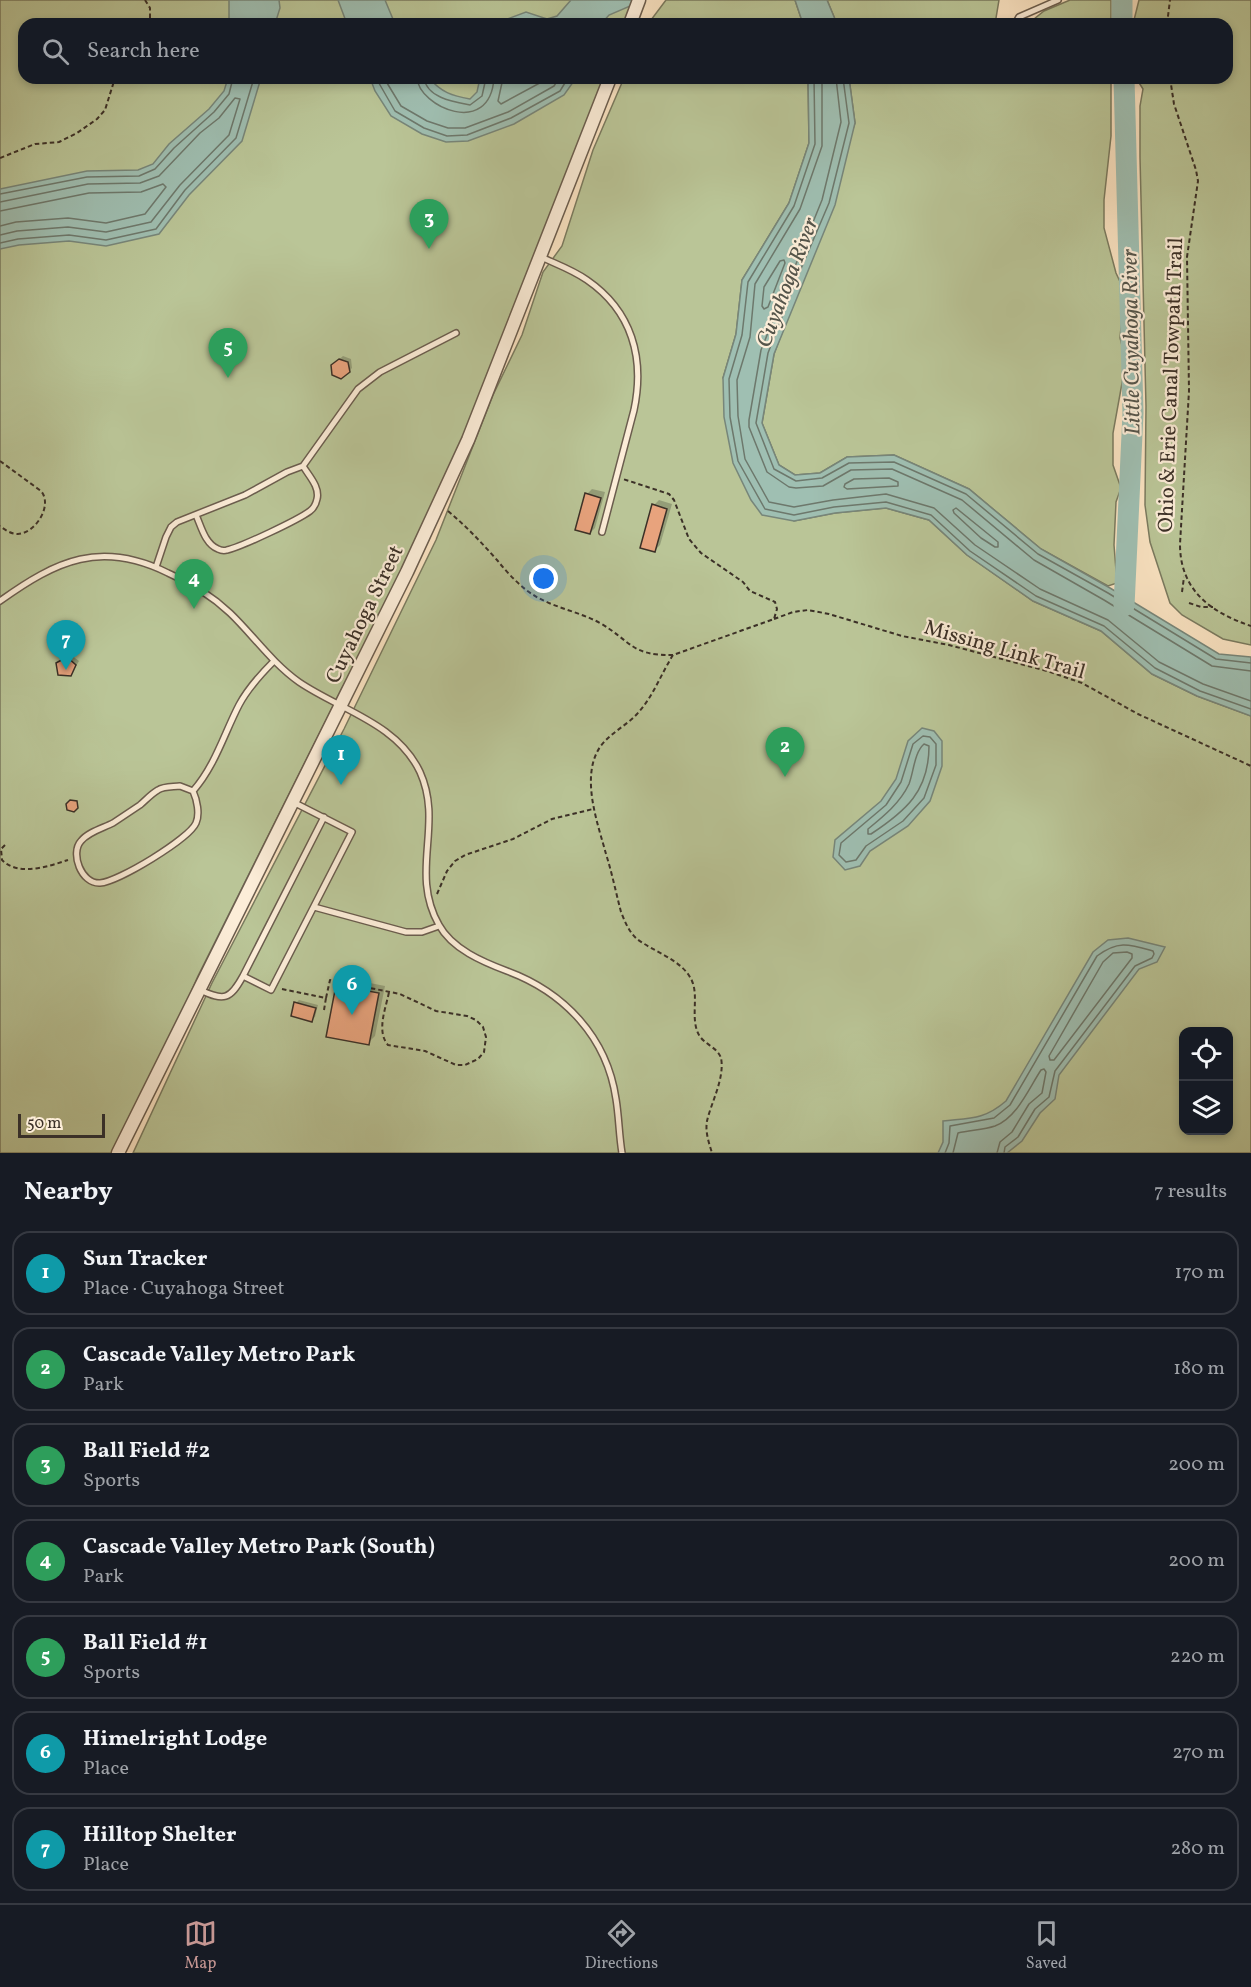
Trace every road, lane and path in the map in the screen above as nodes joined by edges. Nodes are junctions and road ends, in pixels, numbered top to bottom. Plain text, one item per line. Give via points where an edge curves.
1 (145, 0) edge
2 (639, 0) edge
3 (1058, 0) edge
4 (1170, 0) edge
5 (150, 18) edge
6 (632, 18) edge
7 (1018, 18) edge
8 (1168, 18) edge
9 (113, 84) edge
10 (608, 84) edge
11 (1171, 84) edge
12 (0, 158) edge
13 (541, 257) junction
14 (456, 333) dead end
15 (0, 460) edge
16 (303, 466) junction
17 (617, 478) junction
18 (439, 504) junction
19 (196, 515) junction
20 (0, 526) edge
21 (602, 532) dead end
22 (156, 567) junction
23 (1184, 577) junction
24 (1182, 592) dead end
25 (0, 601) edge
26 (1189, 603) dead end
27 (1212, 607) junction
28 (774, 619) junction
29 (1251, 626) edge
30 (673, 655) junction
31 (274, 660) junction
32 (340, 706) junction
33 (1251, 766) edge
34 (193, 791) junction
35 (293, 802) junction
36 (594, 811) junction
37 (324, 817) junction
38 (5, 845) dead end
39 (71, 859) dead end
40 (430, 903) junction
41 (314, 907) junction
42 (439, 926) junction
43 (243, 976) junction
44 (273, 987) junction
45 (199, 990) junction
46 (389, 992) junction
47 (326, 998) junction
48 (324, 1010) dead end
49 (118, 1153) edge
50 (622, 1153) edge
51 (712, 1153) edge

1 - 5 path
2 - 6 street
3 - 7 lane
4 - 8 path
9 - 12 path via 105,110 77,134
10 - 13 street, Cuyahoga Street
11 - 23 path, Ohio & Erie Canal Towpath Trail via 1198,181 1186,280 1189,391 1180,544
13 - 17 lane via 576,273 602,291 621,316 634,343 638,392
13 - 18 street, Cuyahoga Street
14 - 16 lane via 380,372 358,389
15 - 20 path via 46,496 39,518 26,532 17,534
16 - 19 lane
16 - 19 lane via 318,495 315,506 248,542 219,550 208,540
17 - 21 lane
17 - 28 path via 669,494 689,539 750,591 775,602
18 - 30 path via 468,528 525,590 601,624 632,648
18 - 32 street, Cuyahoga Street
19 - 22 lane via 171,527
22 - 25 lane via 121,557 91,556 64,563
22 - 31 lane via 208,594
23 - 24 path, Ohio & Erie Canal Towpath Trail
23 - 27 path
26 - 27 path
27 - 29 path
28 - 30 path, Missing Link Trail
28 - 33 path, Missing Link Trail via 808,610 1047,671 1082,683 1138,714
30 - 36 path via 642,709 598,749 591,783
31 - 32 lane via 299,682
31 - 34 lane via 240,702 211,765
32 - 35 street, Cuyahoga Street
32 - 40 lane via 395,738 419,770 430,810 425,870
34 - 34 lane via 180,786 163,788 83,839 76,858 84,875 94,882 109,881 177,841 196,824 198,812
35 - 37 lane
35 - 45 street, Cuyahoga Street
36 - 40 path via 552,819 455,861
36 - 51 path via 627,927 636,938 689,976 699,1036 721,1058 718,1087 707,1121
37 - 41 lane via 352,832
37 - 43 lane
38 - 39 path via 1,849 2,860 12,867 52,867
40 - 42 lane
41 - 42 lane via 406,932
41 - 44 lane
42 - 50 lane via 484,963 548,990 587,1027 610,1076
43 - 44 lane via 271,990
43 - 45 lane via 224,998
44 - 47 path
45 - 49 street, Cuyahoga Street
46 - 46 path via 436,1011 476,1020 486,1037 484,1052 471,1063 456,1065 425,1051 388,1045 381,1031
46 - 47 path via 330,980
47 - 48 path

